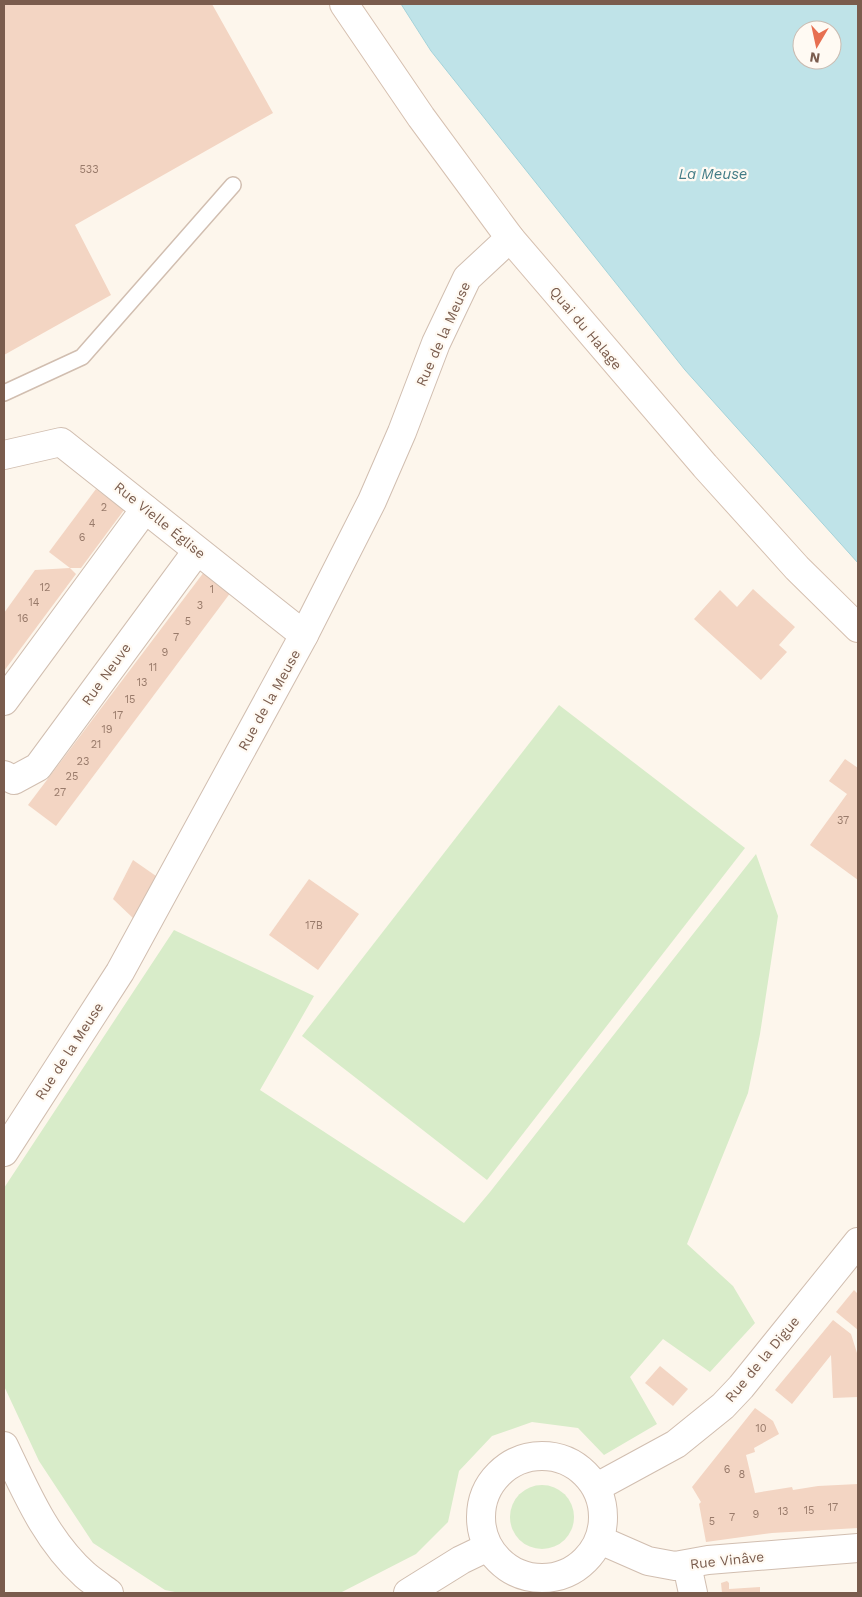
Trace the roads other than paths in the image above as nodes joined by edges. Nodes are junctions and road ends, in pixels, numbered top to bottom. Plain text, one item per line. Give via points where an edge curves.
1 (344, 4) edge
2 (234, 185) dead end
3 (510, 238) junction
4 (4, 393) edge
5 (4, 455) edge
6 (145, 509) junction
7 (198, 551) junction
8 (858, 628) edge
9 (304, 635) junction
10 (4, 700) edge
11 (4, 775) edge
12 (4, 1152) edge
13 (858, 1242) edge
14 (4, 1446) edge
15 (597, 1487) junction
16 (600, 1540) junction
17 (488, 1547) junction
18 (858, 1548) edge
19 (687, 1564) junction
20 (538, 1586) edge
21 (109, 1593) edge
22 (408, 1593) edge
23 (693, 1593) edge

1 - 3 street, Quai du Halage via 421,117
2 - 4 lane via 82,357
3 - 8 street, Quai du Halage via 705,466 797,568
3 - 9 street, Rue de la Meuse via 467,278 436,343 372,501
5 - 6 street, Rue Vielle Église via 61,442
6 - 7 street, Rue Vielle Église
6 - 10 street
7 - 9 street, Rue Vielle Église
7 - 11 street, Rue Neuve via 38,767 14,780
9 - 12 street, Rue de la Meuse via 120,972
13 - 15 street, Rue de la Digue via 723,1406 676,1444
14 - 21 street via 32,1506 56,1542 85,1574
15 - 16 street via 604,1507
15 - 17 street via 577,1466 561,1458 524,1457 507,1466 484,1494 480,1512
16 - 19 street, Rue Vinâve via 648,1561 675,1566
16 - 20 street via 579,1566
17 - 20 street via 505,1566 528,1577
17 - 22 street
18 - 19 street, Rue Vinâve
19 - 23 street

